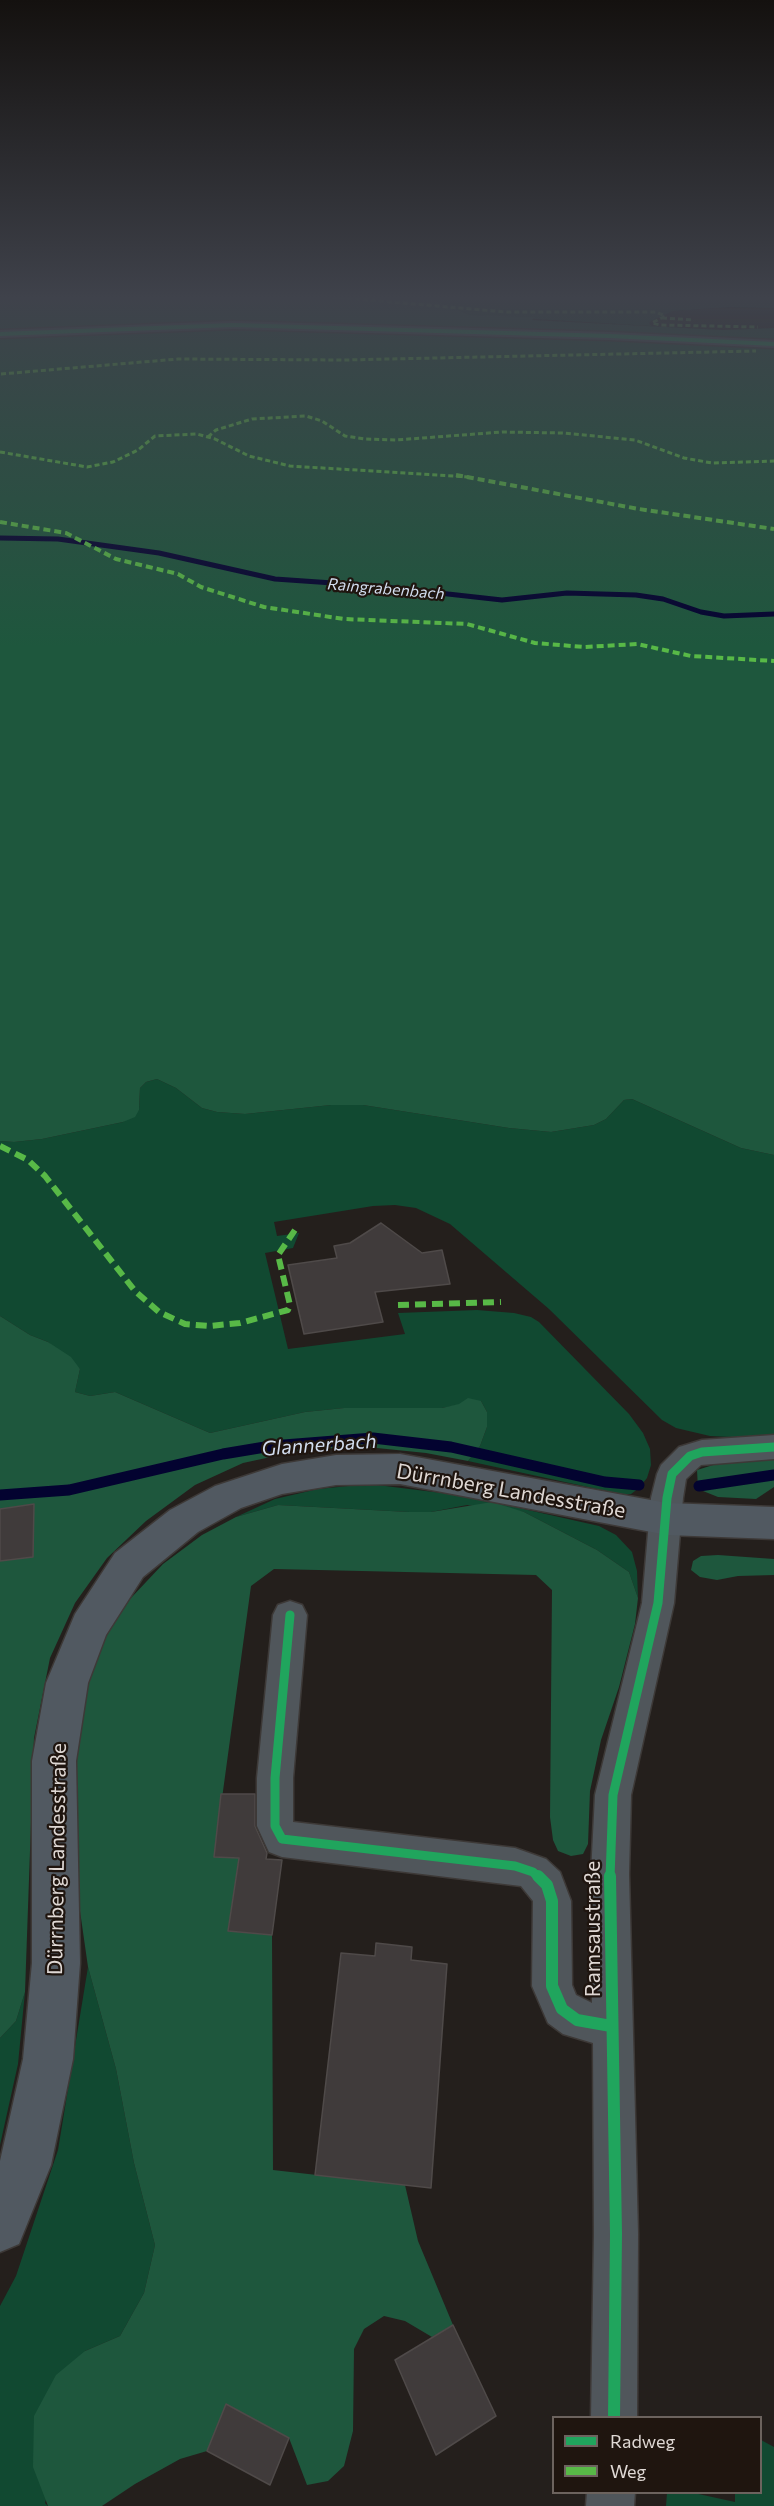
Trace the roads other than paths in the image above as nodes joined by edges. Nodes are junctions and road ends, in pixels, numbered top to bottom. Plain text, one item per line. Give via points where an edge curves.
1 (774, 1447) edge
2 (667, 1519) junction
3 (774, 1523) edge
4 (290, 1615) dead end
5 (611, 2025) junction
6 (0, 2225) edge
7 (614, 2416) edge

1 - 2 street, Ramsaustraße via 717,1449 690,1456 672,1474
2 - 3 street, Dürrnberg Landesstraße
2 - 5 street, Ramsaustraße via 658,1603 614,1795
2 - 6 street, Dürrnberg Landesstraße via 400,1469 336,1470 282,1479 228,1497 184,1521 129,1565 89,1627 68,1683 54,1761 56,1963 48,2059 25,2165
4 - 5 street via 275,1778 275,1826 282,1839 514,1866 533,1872 547,1885 552,1901 552,1986 562,2009 577,2020
5 - 7 street, Ramsaustraße via 616,2234

